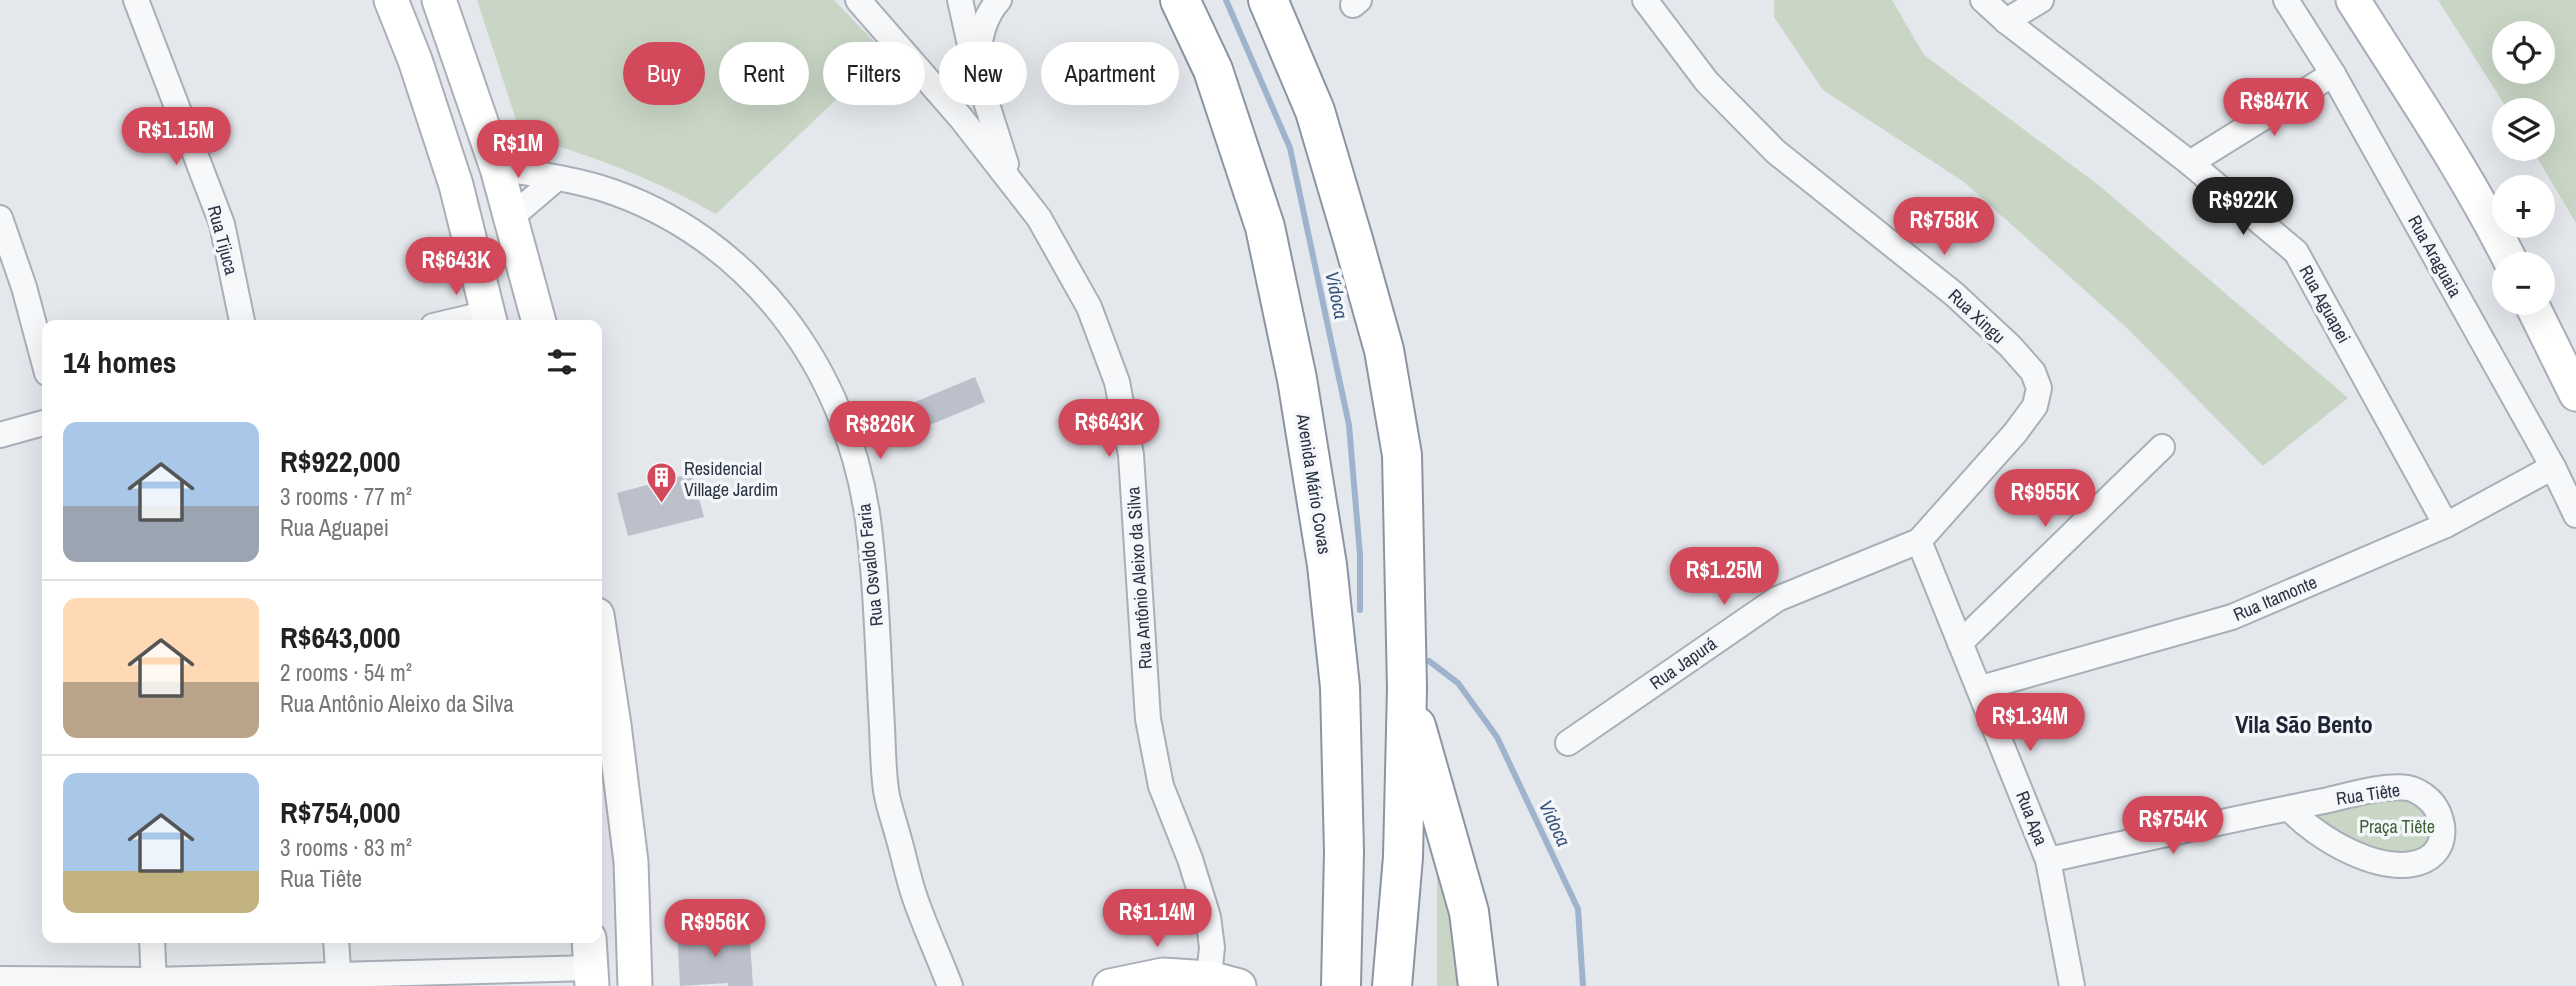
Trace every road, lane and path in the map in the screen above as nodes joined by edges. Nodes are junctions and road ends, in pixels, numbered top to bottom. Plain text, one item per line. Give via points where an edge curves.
1 (136, 0) edge
2 (391, 0) edge
3 (439, 0) edge
4 (858, 0) edge
5 (960, 0) edge
6 (999, 0) edge
7 (1180, 0) edge
8 (1268, 0) edge
9 (1645, 0) edge
10 (1983, 0) edge
11 (2041, 0) edge
12 (2286, 0) edge
13 (2353, 0) edge
14 (2006, 22) junction
15 (969, 42) edge
16 (979, 42) edge
17 (2333, 74) junction
18 (986, 105) edge
19 (2190, 163) junction
20 (497, 168) junction
21 (557, 178) junction
22 (1014, 186) junction
23 (0, 218) edge
24 (510, 218) junction
25 (2505, 252) edge
26 (2537, 315) edge
27 (490, 319) edge
28 (242, 320) edge
29 (538, 320) edge
30 (42, 355) edge
31 (2576, 394) edge
32 (42, 423) edge
33 (0, 435) edge
34 (2162, 447) dead end
35 (2553, 467) junction
36 (2576, 515) edge
37 (2446, 525) junction
38 (1919, 541) junction
39 (1961, 643) junction
40 (602, 647) edge
41 (1407, 688) junction
42 (1980, 688) junction
43 (1567, 743) dead end
44 (2289, 808) junction
45 (2048, 860) junction
46 (152, 943) edge
47 (336, 943) edge
48 (591, 964) edge
49 (0, 979) edge
50 (339, 980) edge
51 (1224, 982) edge
52 (154, 983) edge
53 (635, 986) edge
54 (950, 986) edge
55 (1110, 986) edge
56 (1341, 986) edge
57 (1392, 986) edge
58 (1478, 986) edge
59 (2072, 986) edge

1 - 28 street, Rua Tijuca via 222,224
2 - 27 main road via 456,185
3 - 20 main road
4 - 22 street, Rua Antônio Aleixo da Silva
5 - 15 street
6 - 16 street
7 - 56 highway, Avenida Mário Covas via 1213,70 1265,227 1299,392 1327,565 1340,687
8 - 41 highway via 1315,111 1384,350 1402,455
9 - 38 street, Rua Xingu via 1707,82 1776,152 1954,294 2033,372 2039,388 2035,405
10 - 14 street, Rua Aguapei
11 - 14 street
12 - 17 street, Rua Araguaia
13 - 25 main road
14 - 19 street, Rua Aguapei
17 - 19 street
17 - 35 street, Rua Araguaia
18 - 22 street
19 - 37 street, Rua Aguapei via 2296,252
20 - 21 street, Rua Osvaldo Faria
20 - 24 main road
21 - 24 street
21 - 54 street, Rua Osvaldo Faria via 634,201 688,229 735,263 781,310 840,411 856,457 867,519 886,792 915,897
22 - 51 street, Rua Antônio Aleixo da Silva via 1039,218 1089,307 1116,382 1131,455 1148,719 1161,786 1190,859
23 - 30 street
24 - 29 main road
26 - 31 main road
32 - 33 street
34 - 39 street
35 - 36 street, Rua Araguaia
35 - 37 street, Rua Itamonte
37 - 42 street, Rua Itamonte via 2232,617
38 - 39 street, Rua Apa
38 - 43 street, Rua Japurá via 1777,599
39 - 42 street, Rua Apa
40 - 53 main road via 631,862
41 - 57 highway via 1403,857
41 - 58 highway via 1469,912
42 - 45 street, Rua Apa
44 - 44 street, Rua Tiête via 2409,788 2429,799 2440,816 2444,836 2434,856 2417,864 2390,865 2326,839
44 - 45 street, Rua Tiête
45 - 59 street, Rua Apa
46 - 52 street
47 - 50 street
48 - 50 street
49 - 52 street
50 - 52 street
51 - 55 main road via 1163,975

